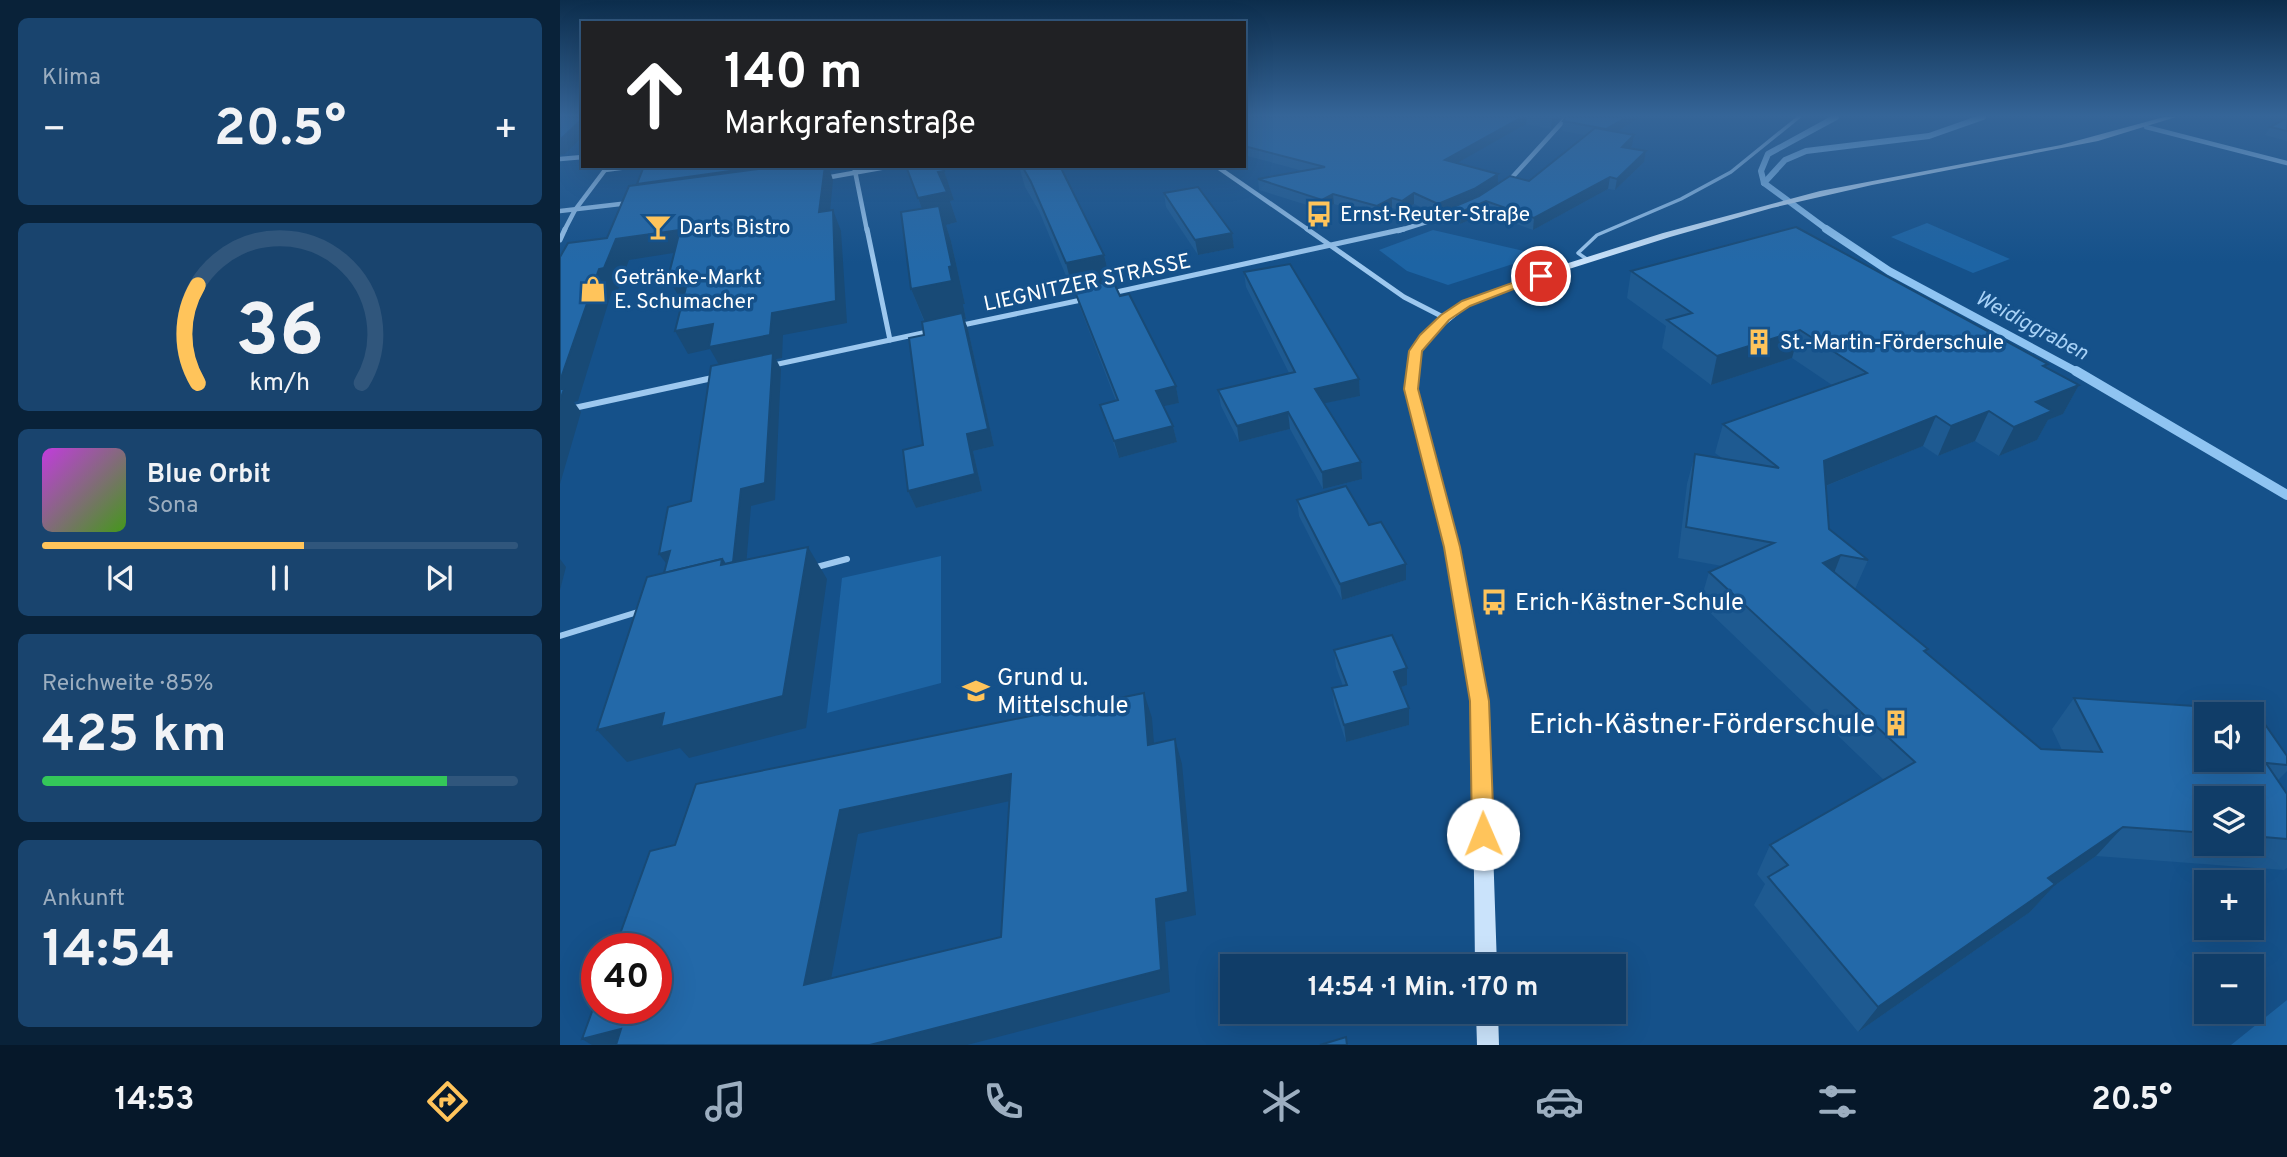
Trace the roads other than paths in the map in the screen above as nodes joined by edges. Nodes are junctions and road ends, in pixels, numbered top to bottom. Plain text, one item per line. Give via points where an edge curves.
1 (1525, 166) edge
2 (1739, 166) edge
3 (1953, 166) edge
4 (606, 168) edge
5 (854, 168) edge
6 (882, 168) edge
7 (1219, 168) edge
8 (854, 174) junction
9 (814, 179) edge
10 (1504, 185) edge
11 (642, 202) edge
12 (576, 209) junction
13 (1465, 210) edge
14 (560, 211) edge
15 (560, 240) edge
16 (1332, 245) junction
17 (1588, 260) junction
18 (1105, 295) edge
19 (1091, 298) edge
20 (1445, 318) junction
21 (890, 340) junction
22 (758, 368) edge
23 (731, 374) edge
24 (560, 411) edge
25 (847, 559) dead end
26 (809, 569) edge
27 (655, 608) edge
28 (560, 636) edge
29 (1486, 954) edge
30 (1487, 1024) edge
31 (1488, 1045) edge

1 - 10 street
2 - 17 lane via 1681,199 1597,234 1578,253
3 - 17 street via 1802,198
4 - 12 street
5 - 8 street
6 - 8 street
7 - 16 street
8 - 9 street
8 - 21 street
11 - 12 street
12 - 14 street
12 - 15 street
13 - 16 street, LIEGNITZER STRASSE via 1399,231
16 - 18 street, LIEGNITZER STRASSE
16 - 20 street via 1404,297
17 - 20 street via 1466,303
19 - 21 street, LIEGNITZER STRASSE
20 - 29 street via 1415,351 1411,389 1452,547 1480,701
21 - 22 street, LIEGNITZER STRASSE
23 - 24 street
25 - 26 lane
27 - 28 lane
30 - 31 street

